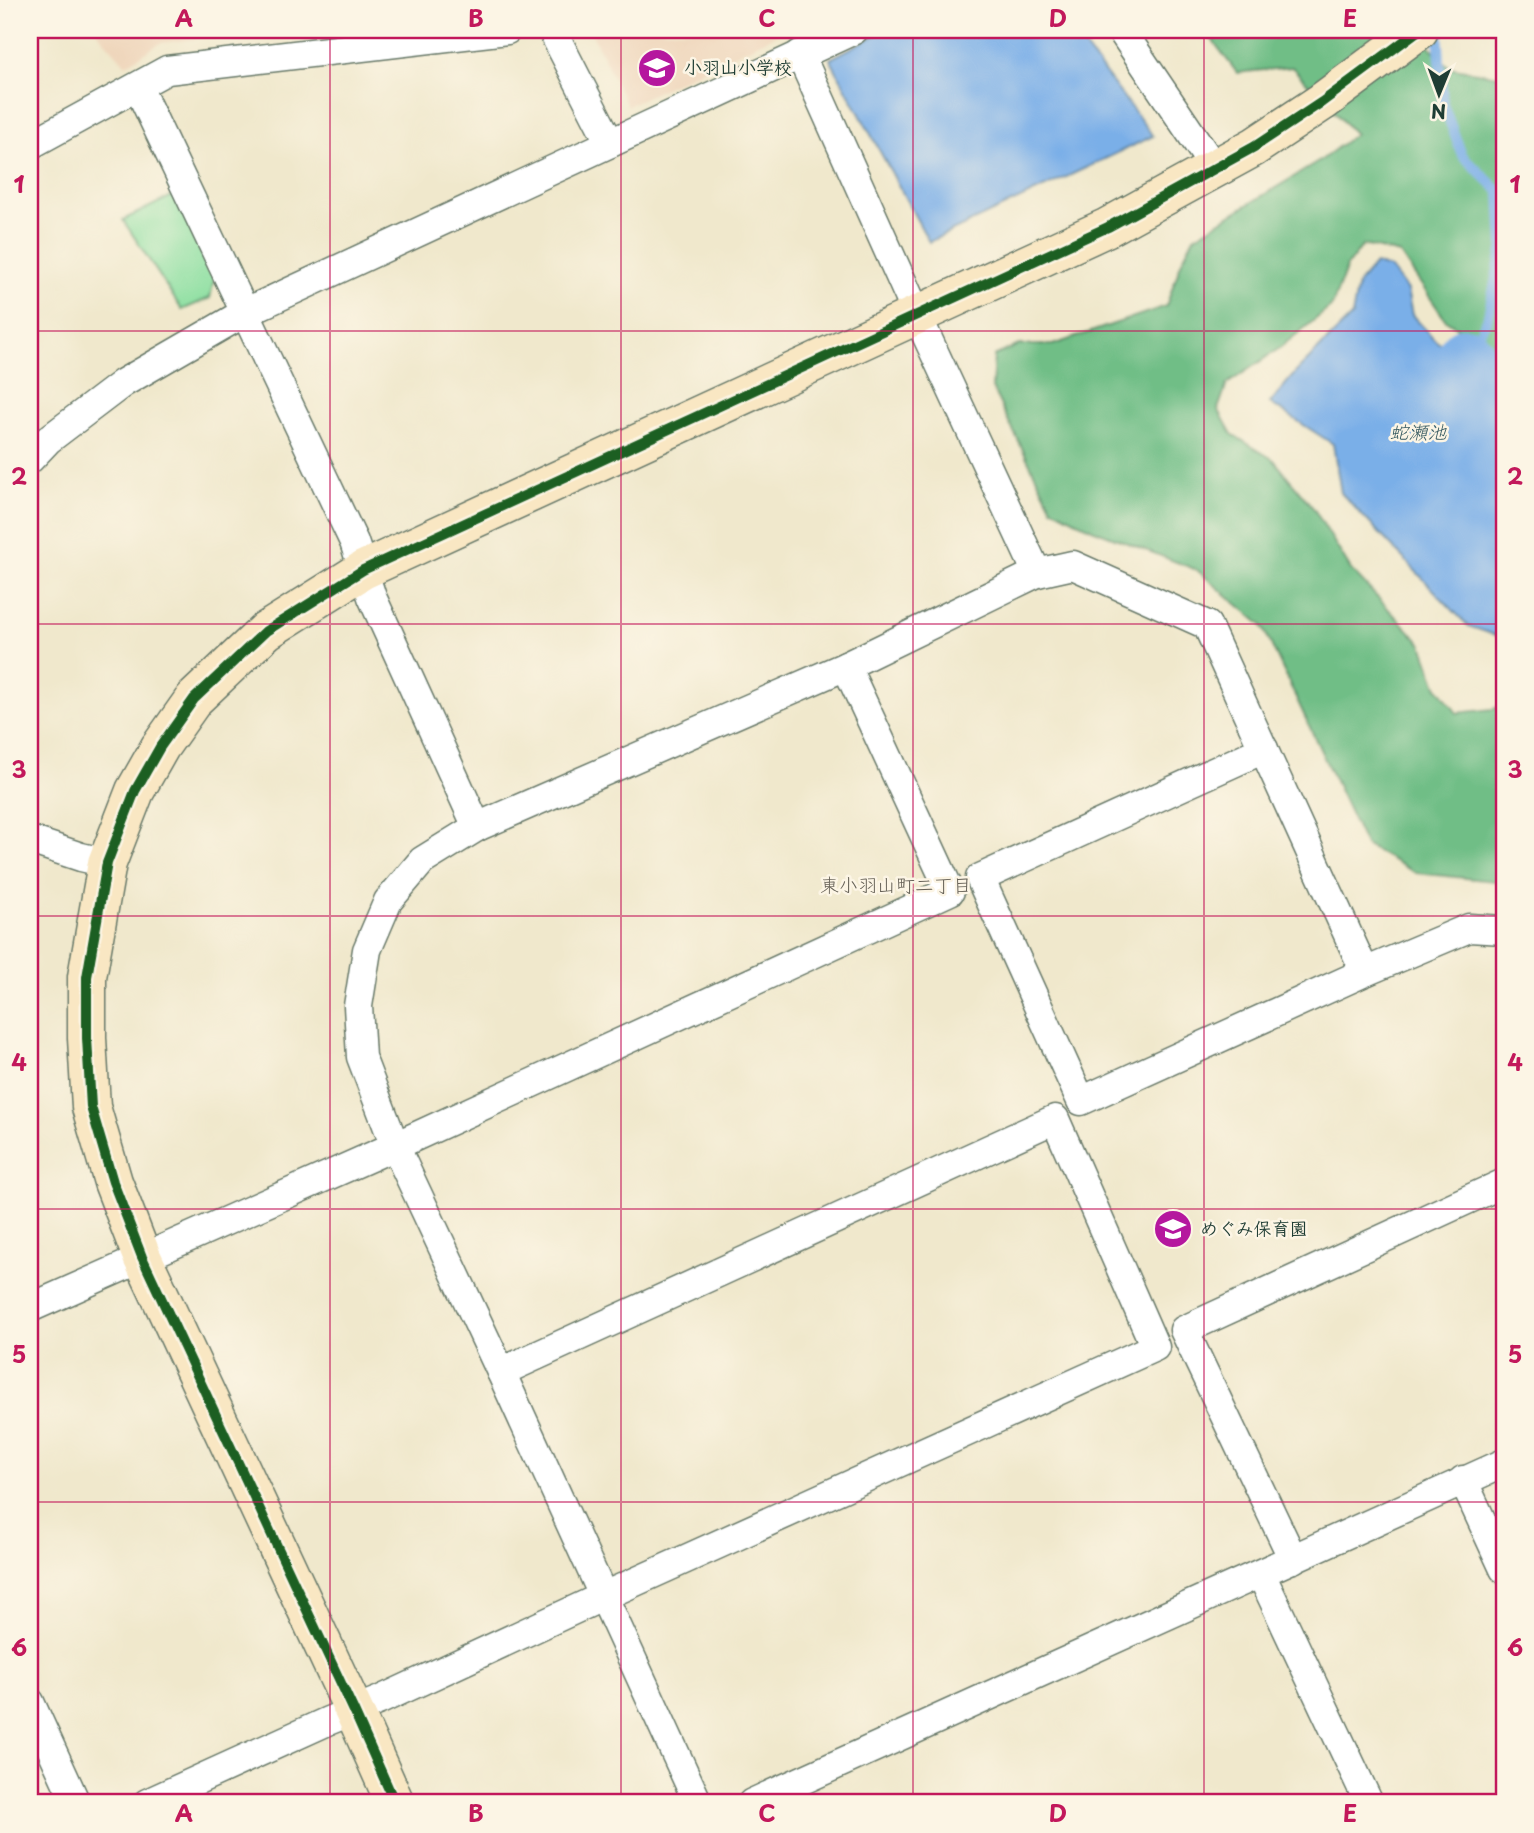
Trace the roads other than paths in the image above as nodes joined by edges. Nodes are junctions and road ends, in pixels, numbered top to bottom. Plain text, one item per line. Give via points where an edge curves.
1 (508, 30) edge
2 (552, 30) edge
3 (853, 30) edge
4 (1121, 30) edge
5 (1419, 30) edge
6 (800, 54) junction
7 (138, 87) junction
8 (610, 143) junction
9 (30, 145) edge
10 (1215, 169) junction
11 (244, 313) junction
12 (917, 314) junction
13 (30, 459) edge
14 (363, 570) junction
15 (1038, 573) junction
16 (846, 666) junction
17 (1264, 749) junction
18 (477, 827) junction
19 (30, 840) edge
20 (107, 863) junction
21 (1504, 930) edge
22 (1366, 972) junction
23 (395, 1146) junction
24 (1504, 1183) edge
25 (142, 1257) junction
26 (30, 1308) edge
27 (501, 1372) junction
28 (1504, 1463) edge
29 (1463, 1480) junction
30 (1293, 1559) junction
31 (1504, 1569) edge
32 (1261, 1574) junction
33 (604, 1595) junction
34 (30, 1702) edge
35 (354, 1711) junction
36 (1361, 1801) edge
37 (76, 1803) edge
38 (147, 1803) edge
39 (395, 1803) edge
40 (698, 1803) edge
41 (752, 1803) edge

1 - 7 street via 167,71
2 - 8 street
3 - 6 street
4 - 10 street
5 - 10 street via 1322,102
6 - 8 street
6 - 12 street
7 - 9 street
7 - 11 street
8 - 11 street
10 - 12 street via 1108,227
11 - 13 street via 123,383
11 - 14 street via 354,542
12 - 14 street
12 - 15 street
14 - 18 street
14 - 20 street via 267,631 194,699 135,791
15 - 16 street
15 - 17 street via 1073,565 1208,625
16 - 18 street
16 - 23 street via 950,891
17 - 22 street
17 - 22 street via 980,878 1081,1101
18 - 23 street via 422,861 388,901 367,950 358,1006 361,1057
19 - 20 street
20 - 25 street via 87,977 91,1107
21 - 22 street via 1469,928
23 - 25 street
23 - 27 street
24 - 30 street via 1184,1330
25 - 26 street
25 - 35 street
27 - 33 street
27 - 33 street via 1055,1119 1155,1347
28 - 29 street
29 - 30 street
29 - 31 street
30 - 32 street
32 - 36 street
32 - 41 street
33 - 35 street
33 - 40 street
34 - 37 street
35 - 38 street
35 - 39 street

